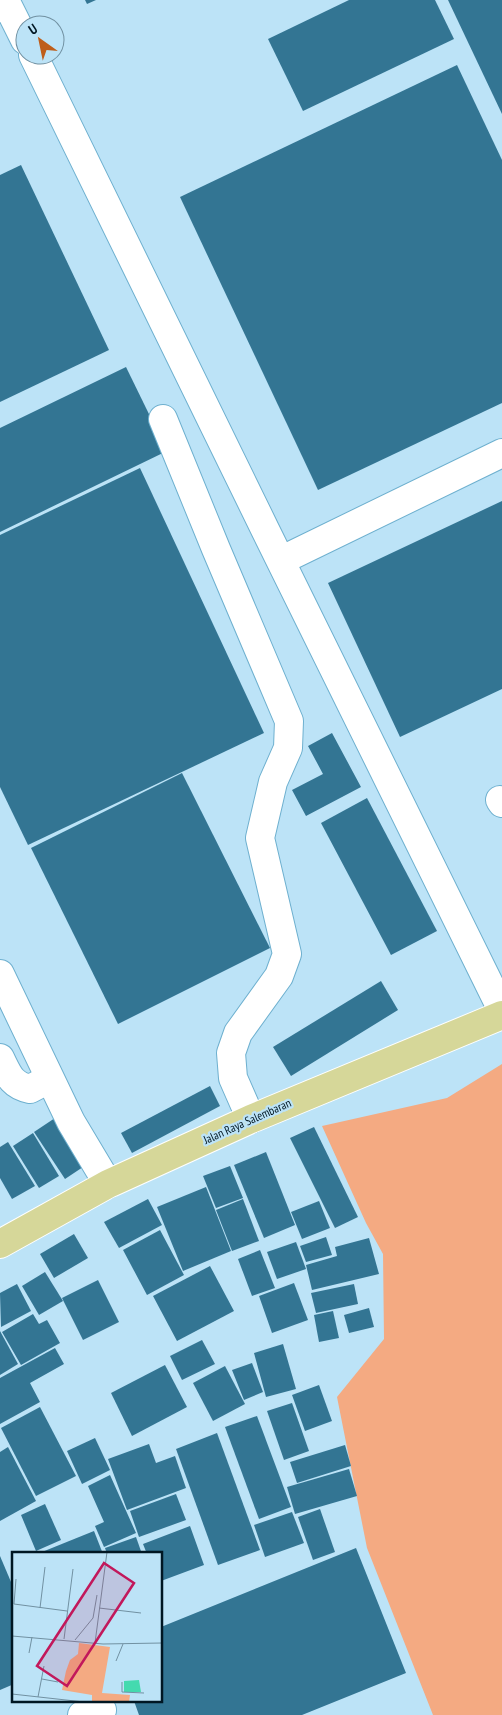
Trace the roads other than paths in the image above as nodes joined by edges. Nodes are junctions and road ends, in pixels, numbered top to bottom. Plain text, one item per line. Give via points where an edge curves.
1 (5, 0) edge
2 (15, 20) edge
3 (37, 65) edge
4 (163, 420) dead end
5 (502, 453) edge
6 (282, 560) junction
7 (0, 974) edge
8 (502, 1010) edge
9 (502, 1015) edge
10 (0, 1058) edge
11 (50, 1079) junction
12 (251, 1119) junction
13 (108, 1184) junction
14 (0, 1244) edge

1 - 2 lane
3 - 6 lane
4 - 12 lane via 289,721 288,748 273,782 260,838 287,954 279,976 238,1033 231,1053 233,1078
5 - 6 lane
6 - 8 lane
7 - 11 lane
9 - 12 main road, Jalan Raya Salembaran
10 - 11 lane via 11,1080 19,1087 30,1089
11 - 13 lane
12 - 13 main road, Jalan Raya Salembaran
13 - 14 main road, Jalan Raya Salembaran

